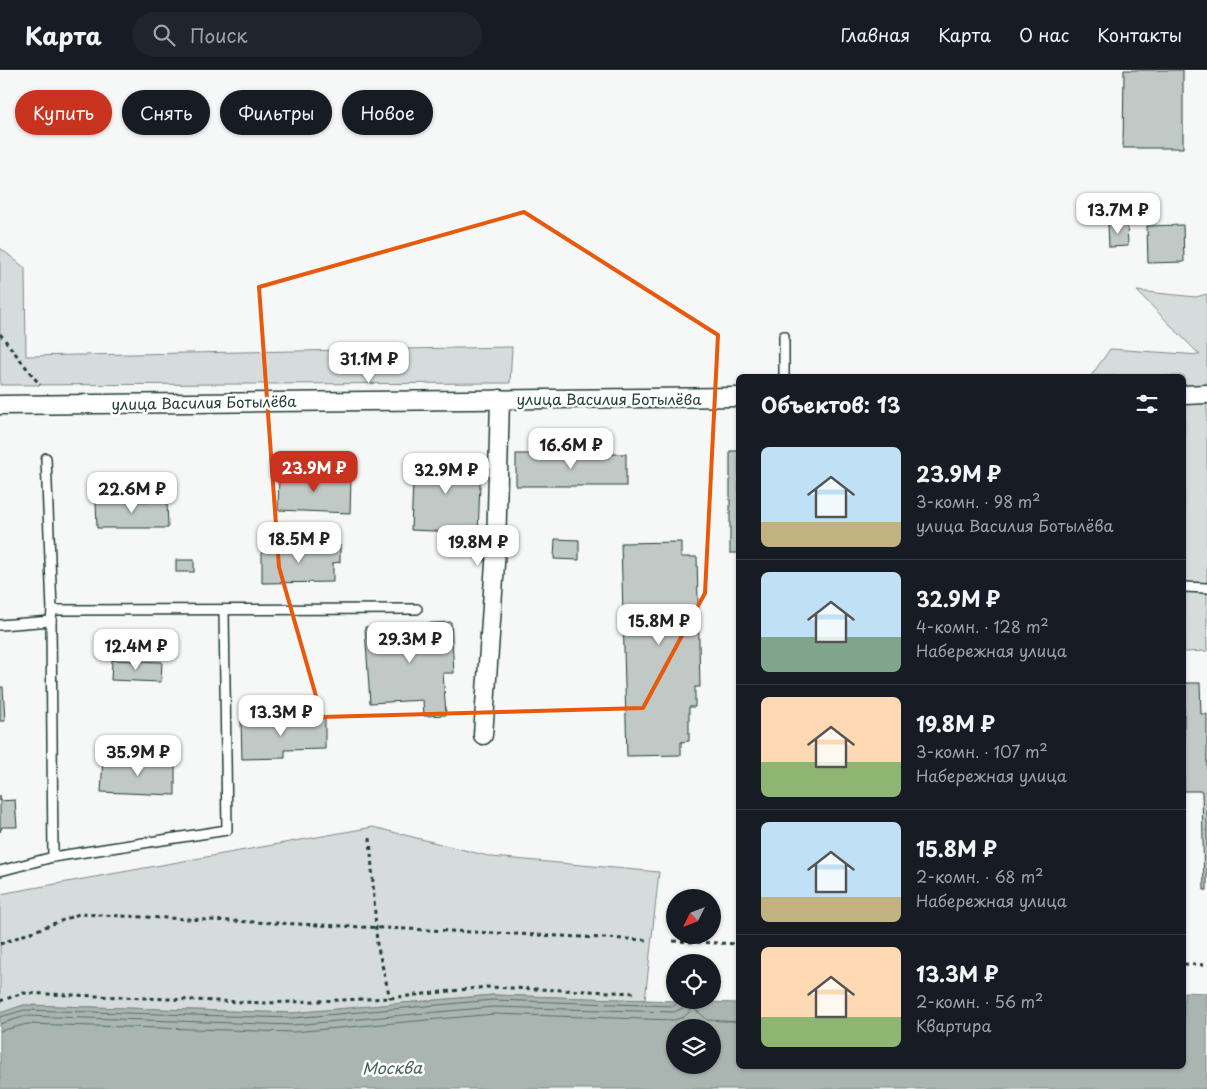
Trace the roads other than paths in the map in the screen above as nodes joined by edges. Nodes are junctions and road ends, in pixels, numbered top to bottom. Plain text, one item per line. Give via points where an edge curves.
1 (784, 336) dead end
2 (784, 374) edge
3 (1186, 394) edge
4 (1207, 394) edge
5 (736, 397) edge
6 (500, 399) junction
7 (0, 404) edge
8 (46, 458) dead end
9 (1186, 587) edge
10 (1207, 588) edge
11 (417, 609) dead end
12 (52, 610) junction
13 (224, 610) junction
14 (51, 621) junction
15 (0, 625) edge
16 (482, 735) dead end
17 (53, 857) junction
18 (0, 871) edge

1 - 2 lane
3 - 4 street
5 - 6 street, улица Василия Ботылёва
6 - 7 street, улица Василия Ботылёва
6 - 16 street via 496,549
8 - 12 lane
9 - 10 lane
11 - 13 lane
12 - 13 lane
12 - 14 lane
13 - 17 lane via 226,830
14 - 15 lane
14 - 17 lane
17 - 18 lane

